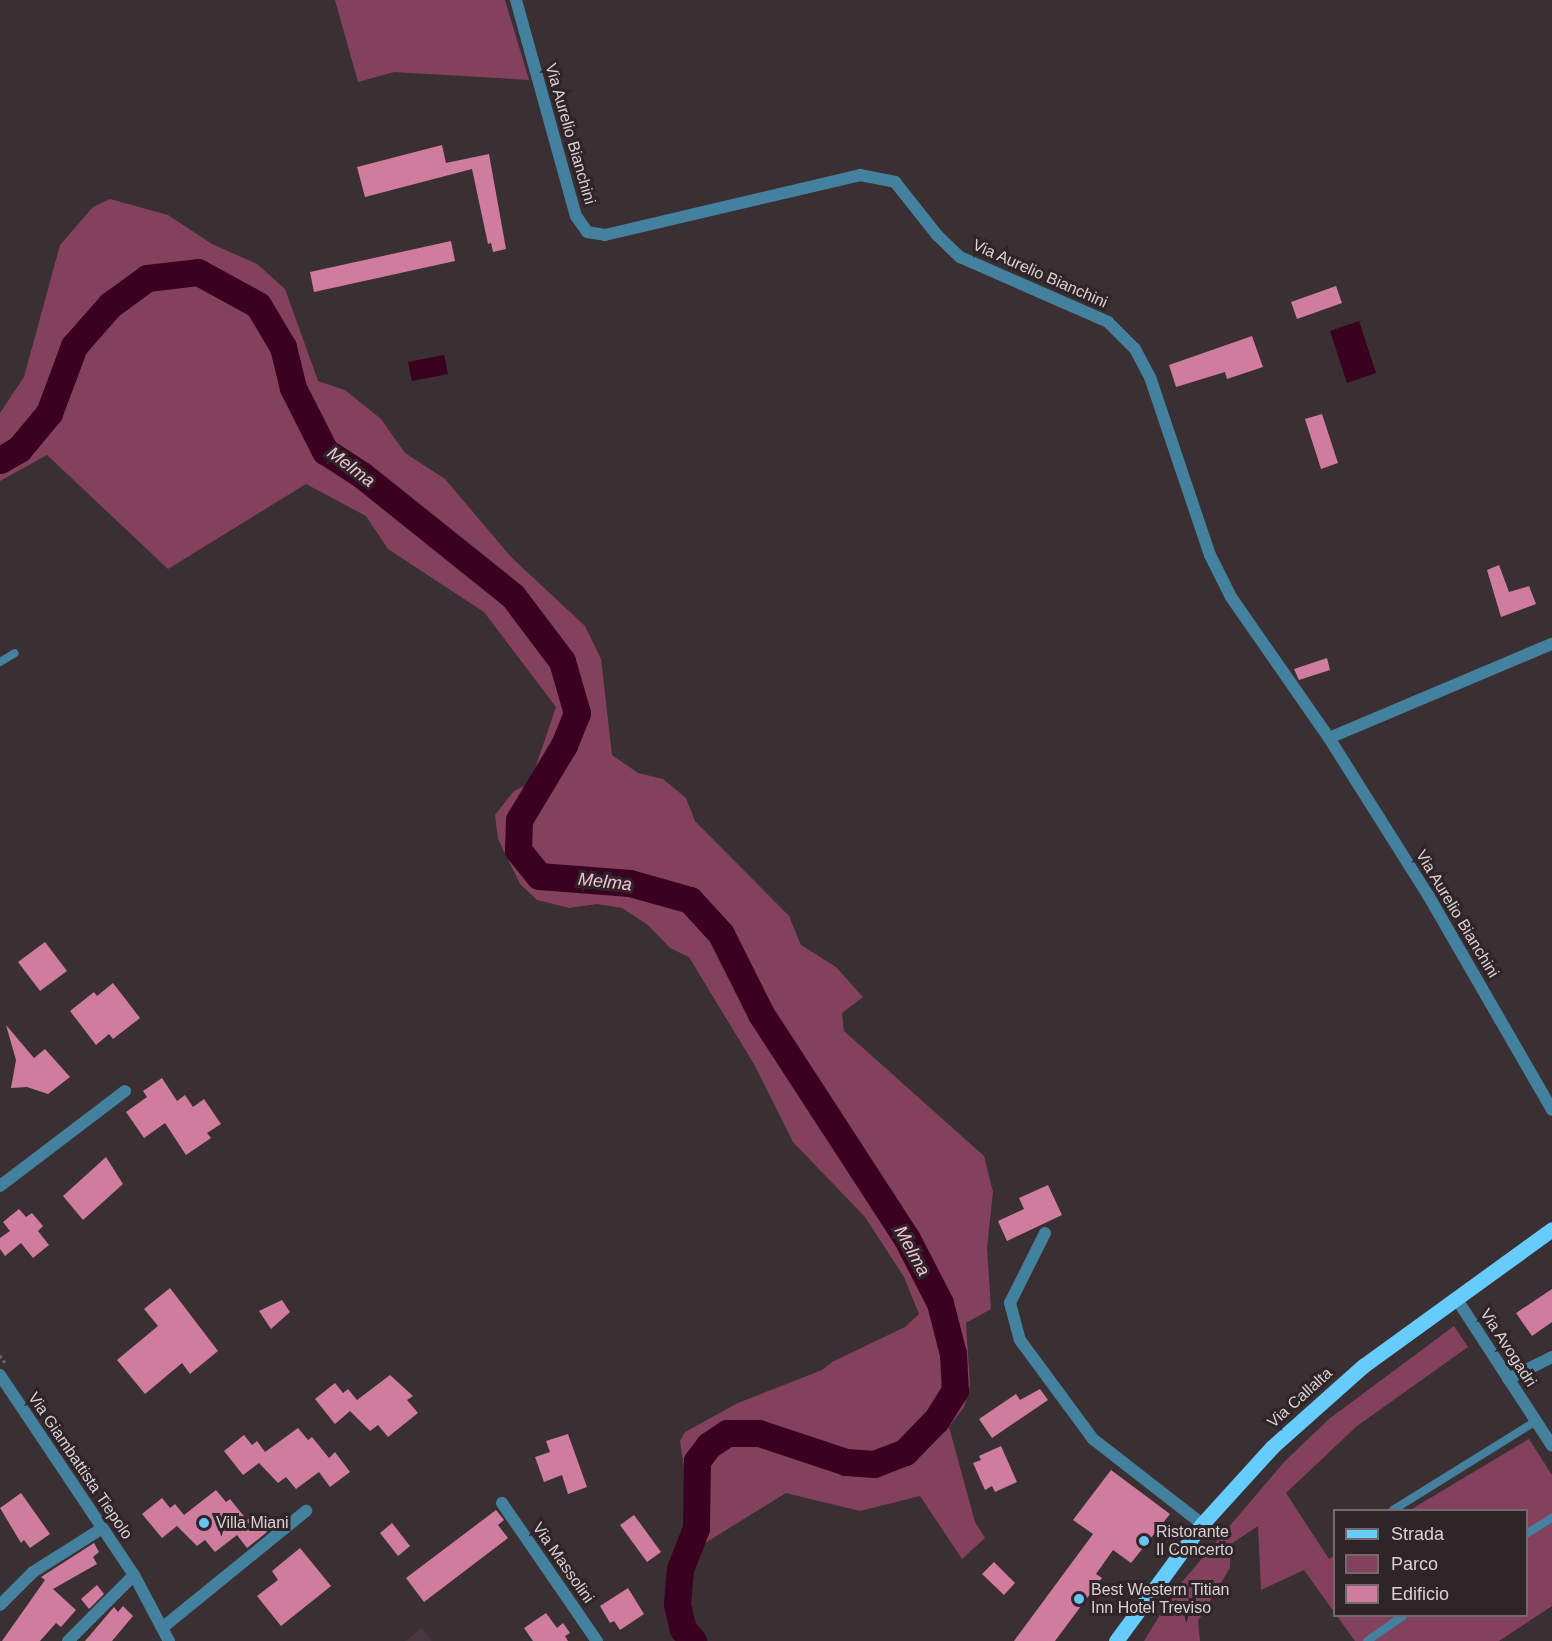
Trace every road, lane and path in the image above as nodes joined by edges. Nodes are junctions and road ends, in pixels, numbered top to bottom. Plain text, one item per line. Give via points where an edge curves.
1 (516, 0) edge
2 (1552, 644) edge
3 (15, 653) dead end
4 (0, 662) edge
5 (1329, 738) junction
6 (125, 1091) dead end
7 (1552, 1110) edge
8 (0, 1186) edge
9 (1552, 1229) edge
10 (1045, 1233) dead end
11 (1456, 1298) junction
12 (1552, 1357) edge
13 (0, 1375) edge
14 (1508, 1379) junction
15 (1536, 1421) junction
16 (1552, 1446) edge
17 (502, 1503) dead end
18 (1395, 1509) edge
19 (306, 1511) dead end
20 (1552, 1518) edge
21 (1202, 1524) junction
22 (100, 1529) junction
23 (1528, 1533) edge
24 (134, 1575) junction
25 (0, 1605) edge
26 (1402, 1617) edge
27 (162, 1628) junction
28 (68, 1641) edge
29 (169, 1641) edge
30 (597, 1641) edge
31 (1116, 1641) edge
32 (1367, 1641) edge

1 - 5 street, Via Aurelio Bianchini via 576,216 587,232 605,235 860,175 895,182 960,257 1108,322 1135,349 1150,377 1210,555 1231,597
2 - 5 street
3 - 4 lane
5 - 7 street, Via Aurelio Bianchini via 1428,895
6 - 8 street
9 - 11 main road, Via Callalta
10 - 21 street via 1010,1303 1020,1340 1093,1439
11 - 14 street, Via Avogadri
11 - 21 main road, Via Callalta via 1363,1366 1288,1432
12 - 14 street
13 - 22 street, Via Giambattista Tiepolo
14 - 15 street, Via Avogadri
15 - 16 street, Via Avogadri
15 - 18 lane
17 - 30 street, Via Massolini
19 - 27 street
20 - 23 lane
21 - 31 main road, Via Callalta
22 - 24 street, Via Giambattista Tiepolo
22 - 25 street via 33,1572
24 - 27 street, Via Giambattista Tiepolo
24 - 28 street
26 - 32 lane
27 - 29 street, Via Giambattista Tiepolo

